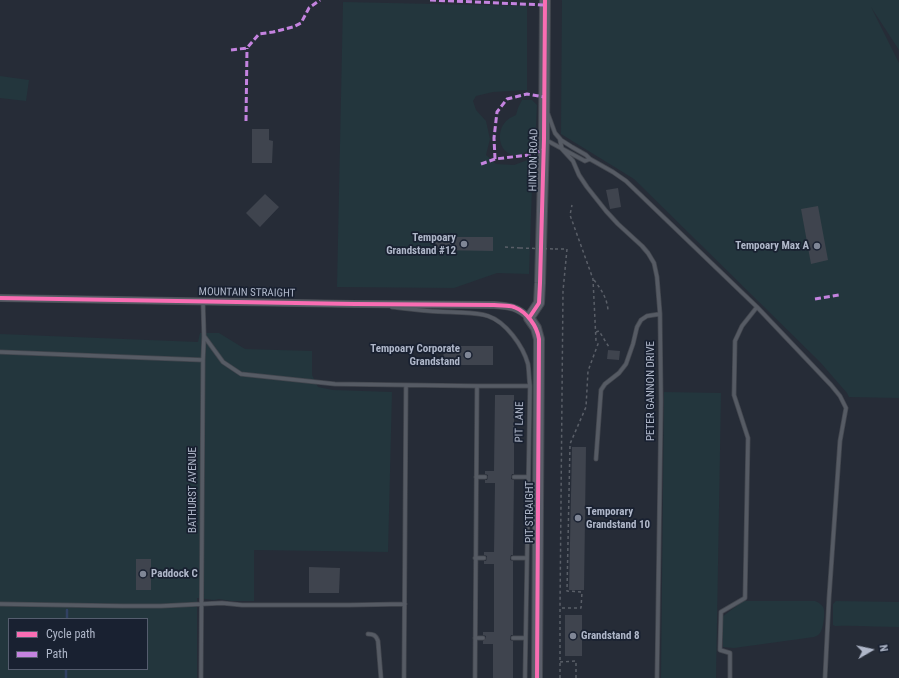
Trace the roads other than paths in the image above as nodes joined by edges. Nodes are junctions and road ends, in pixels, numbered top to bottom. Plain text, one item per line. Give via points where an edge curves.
1 (545, 0) edge
2 (544, 97) junction
3 (559, 138) junction
4 (544, 139) junction
5 (562, 149) junction
6 (590, 160) junction
7 (0, 298) edge
8 (203, 302) junction
9 (355, 304) junction
10 (757, 307) junction
11 (660, 314) junction
12 (530, 318) junction
13 (204, 336) junction
14 (0, 352) edge
15 (203, 360) junction
16 (406, 385) junction
17 (477, 386) junction
18 (530, 386) junction
19 (596, 459) dead end
20 (476, 477) junction
21 (484, 477) dead end
22 (514, 477) dead end
23 (528, 477) junction
24 (476, 558) junction
25 (484, 558) dead end
26 (513, 558) dead end
27 (527, 558) junction
28 (0, 604) edge
29 (202, 604) junction
30 (405, 604) junction
31 (368, 634) dead end
32 (475, 638) junction
33 (483, 638) dead end
34 (513, 638) dead end
35 (525, 638) junction
36 (202, 678) edge
37 (381, 678) edge
38 (404, 678) edge
39 (475, 678) edge
40 (525, 678) edge
41 (537, 678) edge
42 (657, 678) edge
43 (730, 678) edge
44 (825, 678) edge

1 - 2 street, HINTON ROAD
2 - 3 lane, PETER GANNON DRIVE via 552,125
2 - 4 street, HINTON ROAD
3 - 5 lane, PETER GANNON DRIVE
3 - 6 lane
4 - 5 lane
4 - 12 street, HINTON ROAD via 539,303
5 - 6 lane
5 - 11 lane, PETER GANNON DRIVE via 573,161 579,175 603,207 642,246 654,262
6 - 10 lane via 626,181
7 - 8 street, MOUNTAIN STRAIGHT
8 - 9 street, MOUNTAIN STRAIGHT
8 - 13 lane, BATHURST AVENUE
9 - 12 street, MOUNTAIN STRAIGHT via 494,305 513,307
9 - 18 lane, PIT LANE via 483,314 493,318 509,332 523,350 528,364
10 - 43 lane via 742,326 735,341 734,395 748,438 748,454 745,598 721,612 720,650 730,653
10 - 44 lane via 832,385 846,408 840,441
11 - 19 lane via 640,320 626,364 601,390
11 - 42 lane, PETER GANNON DRIVE
12 - 41 street, PIT STRAIGHT via 538,332 540,346
13 - 15 lane, BATHURST AVENUE
13 - 16 lane via 223,362 241,374 335,384
14 - 15 lane
15 - 29 lane, BATHURST AVENUE
16 - 17 lane
16 - 30 lane
17 - 18 lane
17 - 20 lane
18 - 23 lane, PIT LANE
20 - 21 lane
20 - 24 lane
22 - 23 lane
23 - 27 lane, PIT LANE
24 - 25 lane
24 - 32 lane
26 - 27 lane
27 - 35 lane, PIT LANE
28 - 29 lane
29 - 30 lane
29 - 36 lane, BATHURST AVENUE
30 - 38 lane
31 - 37 lane via 374,635 378,640
32 - 33 lane
32 - 39 lane
34 - 35 lane
35 - 40 lane, PIT LANE

